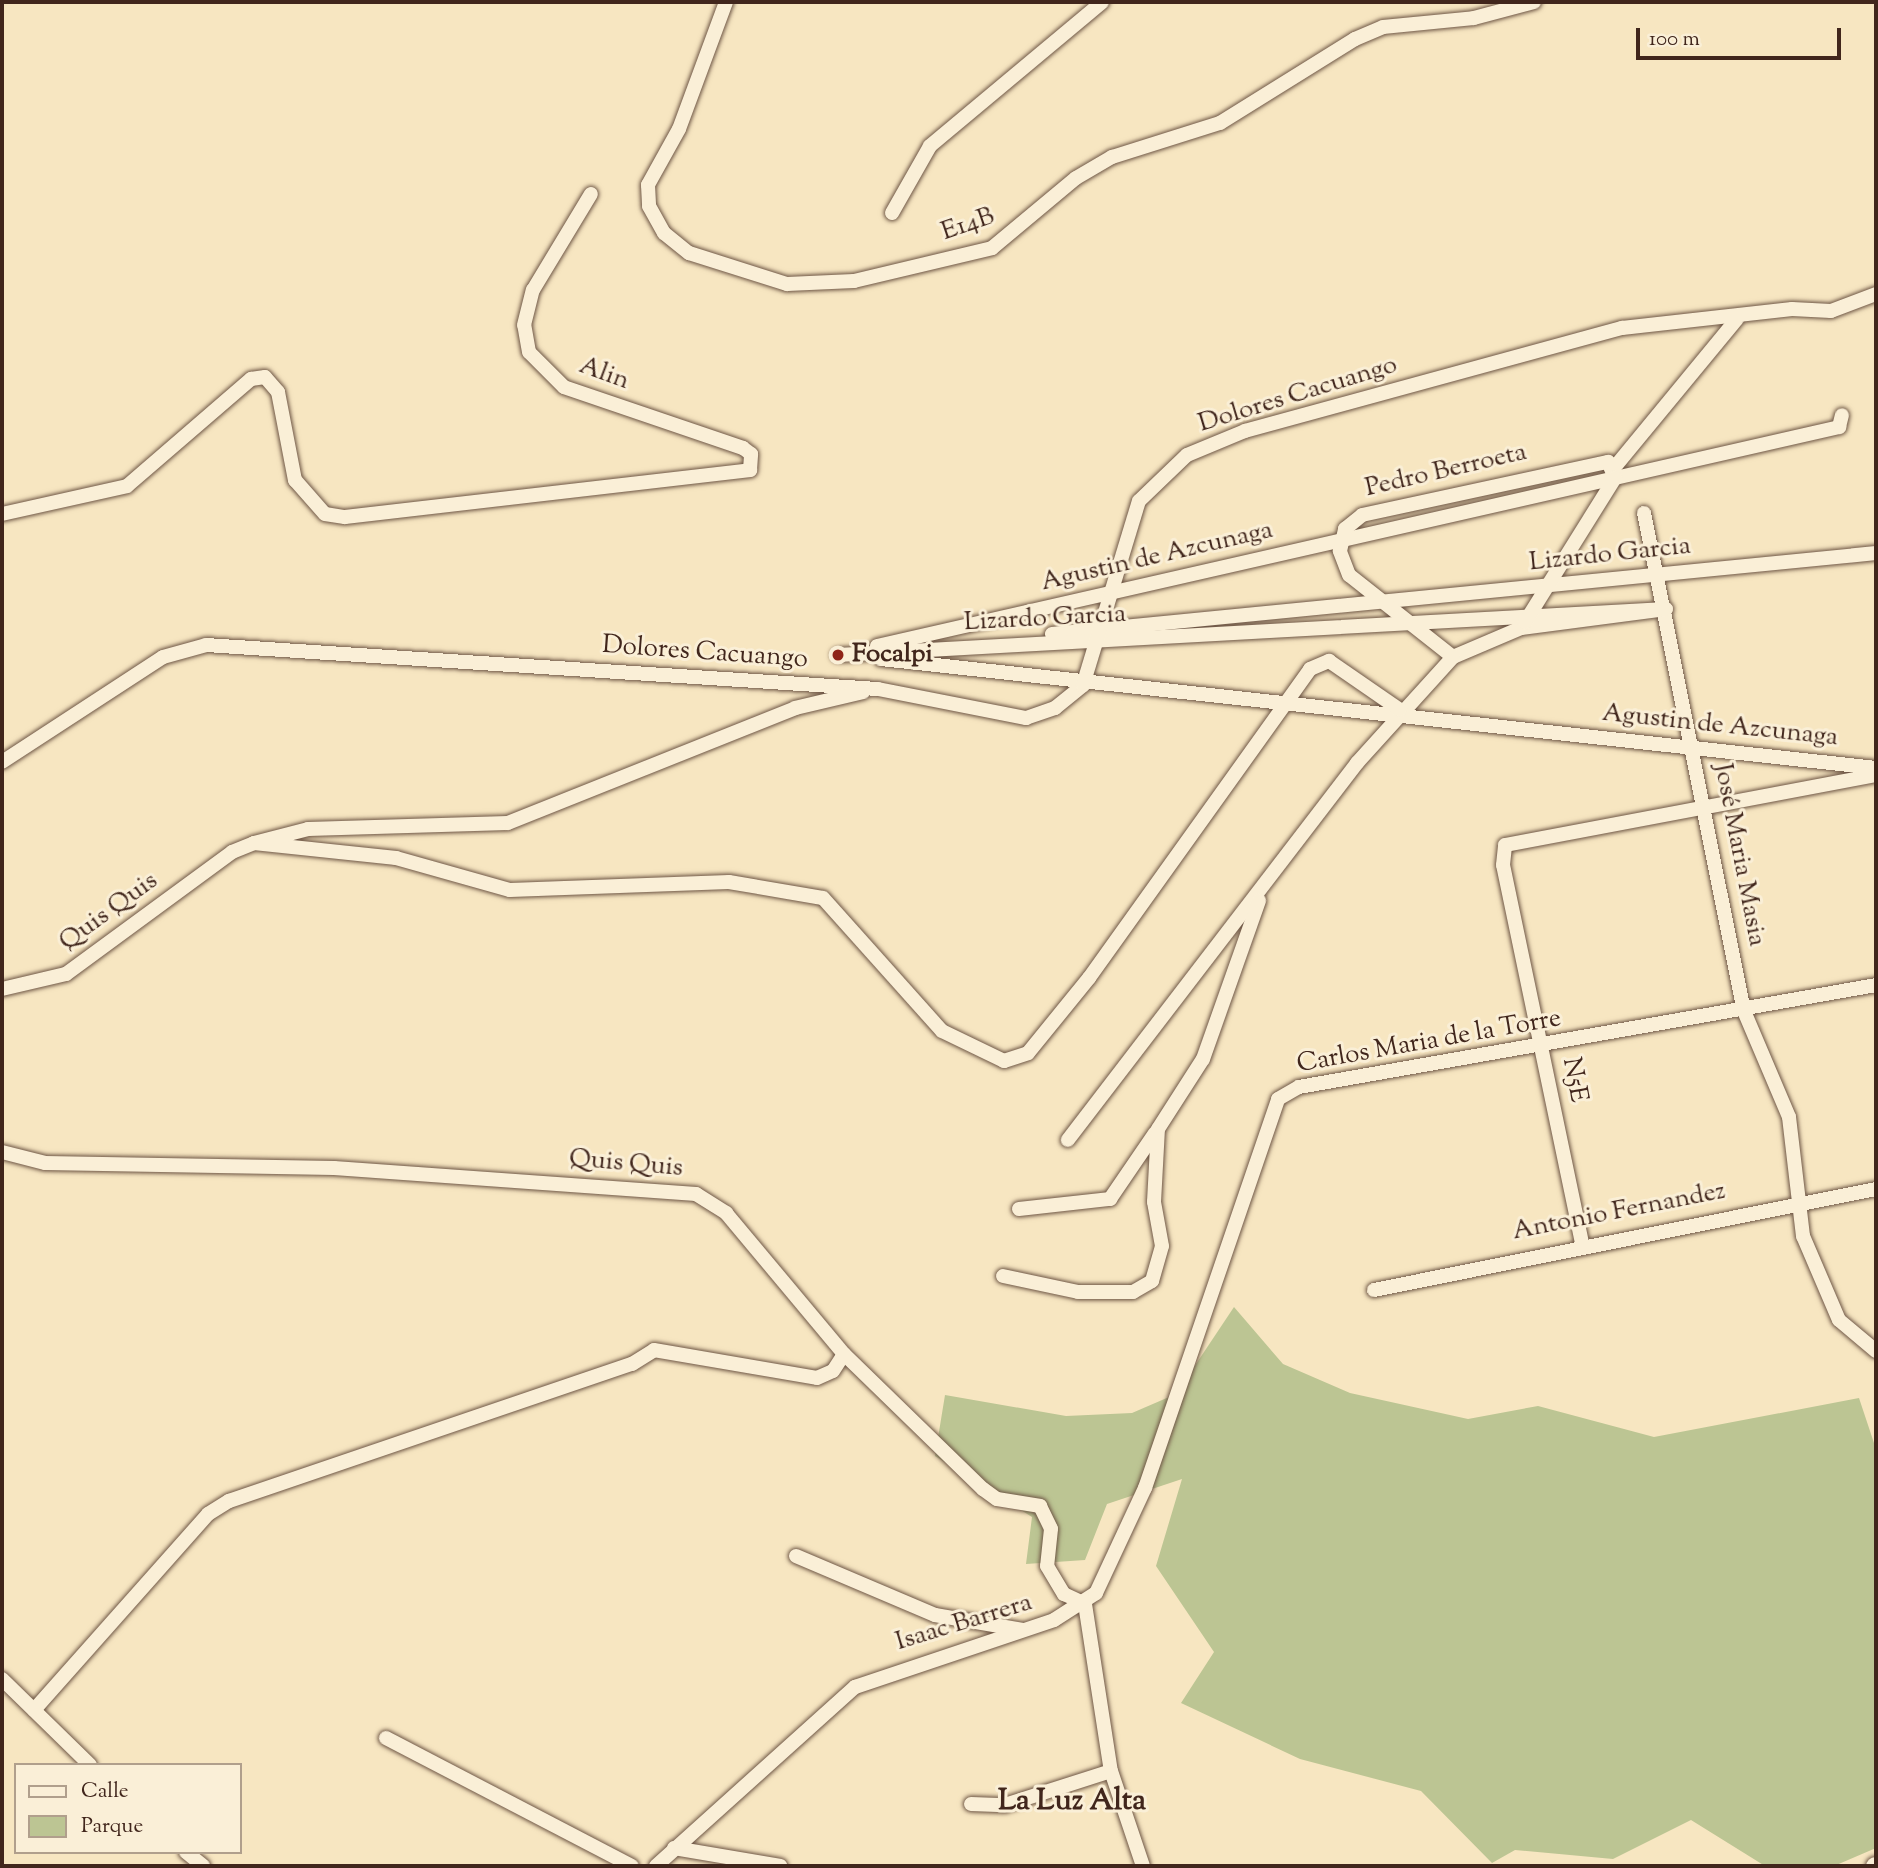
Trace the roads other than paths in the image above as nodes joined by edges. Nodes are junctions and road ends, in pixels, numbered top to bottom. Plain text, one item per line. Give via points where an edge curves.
1 (726, 2) edge
2 (1102, 2) edge
3 (1534, 2) edge
4 (590, 194) dead end
5 (892, 213) dead end
6 (1876, 294) edge
7 (1737, 319) junction
8 (1842, 415) dead end
9 (1614, 473) junction
10 (1644, 513) dead end
11 (2, 514) edge
12 (1341, 540) junction
13 (1876, 554) edge
14 (1658, 575) junction
15 (1548, 585) junction
16 (1112, 593) junction
17 (1383, 601) junction
18 (1666, 609) junction
19 (1525, 622) junction
20 (1410, 623) junction
21 (1098, 635) junction
22 (838, 655) junction
23 (1453, 657) junction
24 (1084, 681) junction
25 (878, 689) junction
26 (1286, 704) junction
27 (1398, 713) junction
28 (1693, 748) junction
29 (2, 762) edge
30 (1876, 768) edge
31 (1876, 775) edge
32 (1704, 807) junction
33 (254, 843) junction
34 (1260, 897) junction
35 (1876, 985) edge
36 (2, 989) edge
37 (1744, 1011) junction
38 (1542, 1046) junction
39 (1157, 1129) junction
40 (1068, 1140) dead end
41 (2, 1152) edge
42 (1876, 1188) edge
43 (1799, 1202) junction
44 (1019, 1209) dead end
45 (1582, 1243) junction
46 (1003, 1276) dead end
47 (1374, 1290) dead end
48 (1876, 1351) edge
49 (844, 1354) junction
50 (796, 1556) dead end
51 (1084, 1604) junction
52 (1028, 1630) junction
53 (2, 1679) edge
54 (34, 1710) junction
55 (386, 1738) dead end
56 (88, 1763) edge
57 (1111, 1771) junction
58 (971, 1804) dead end
59 (674, 1848) junction
60 (188, 1854) edge
61 (203, 1866) edge
62 (632, 1866) edge
63 (656, 1866) edge
64 (780, 1866) edge
65 (1143, 1866) edge

1 - 3 street, E14B via 679,129 648,185 649,206 664,233 689,253 753,276 812,284 992,248 1076,177 1112,157 1220,123 1355,39 1413,21 1474,18
2 - 5 street via 930,146
4 - 11 street, Alin via 533,290 524,325 529,352 564,387 743,448 754,462 743,474 345,517 325,514 295,480 278,392 265,377 251,379 127,486
6 - 7 street, Dolores Cacuango via 1846,309 1792,309
7 - 9 street
7 - 16 street, Dolores Cacuango via 1622,328 1220,440 1187,455 1145,492
8 - 9 street, Agustin de Azcunaga via 1839,427
9 - 12 street, Agustin de Azcunaga
9 - 12 street, Pedro Berroeta via 1594,462 1362,515
9 - 15 street
10 - 14 street, José Maria Masia
12 - 16 street, Agustin de Azcunaga
12 - 17 street via 1349,575
13 - 14 street, Lizardo Garcia
14 - 15 street, Lizardo Garcia
14 - 18 street, José Maria Masia
15 - 17 street, Lizardo Garcia
15 - 19 street
16 - 21 street, Dolores Cacuango
16 - 22 street, Agustin de Azcunaga
17 - 20 street
17 - 21 street, Lizardo Garcia
18 - 19 street, Lizardo Garcia
18 - 28 street, José Maria Masia
19 - 20 street, Lizardo Garcia
19 - 23 street, Lizardo Garcia
20 - 21 street, Lizardo Garcia
20 - 23 street
21 - 22 street, Lizardo Garcia
21 - 24 street, Dolores Cacuango
22 - 24 street, Agustin de Azcunaga
23 - 27 street, Lizardo Garcia
24 - 25 street, Dolores Cacuango via 1055,708 1014,720
24 - 26 street, Agustin de Azcunaga
25 - 29 street, Dolores Cacuango via 206,645 163,657
25 - 33 street, Quis Quis via 795,708 508,823 308,829
26 - 27 street, Agustin de Azcunaga
26 - 27 street via 1310,669 1329,661
26 - 33 street via 1089,978 1028,1053 1004,1061 942,1031 823,898 729,882 510,890 396,858
27 - 28 street, Agustin de Azcunaga
27 - 34 street, Lizardo Garcia
28 - 30 street, Agustin de Azcunaga
28 - 32 street, José Maria Masia
31 - 32 street
32 - 37 street, José Maria Masia
32 - 38 street, N5E via 1505,845 1503,865
33 - 36 street, Quis Quis via 232,852 66,974
34 - 39 street via 1203,1059
34 - 40 street, Lizardo Garcia
35 - 37 street, Carlos Maria de la Torre
37 - 38 street, Carlos Maria de la Torre
37 - 43 street, José Maria Masia via 1789,1116
38 - 45 street, N5E
38 - 51 street, Carlos Maria de la Torre via 1299,1087 1278,1099 1252,1188 1129,1532
39 - 44 street via 1110,1199
39 - 46 street via 1154,1202 1162,1246 1152,1281 1133,1292 1078,1292
41 - 49 street, Quis Quis via 45,1163 334,1168 696,1194 726,1213
42 - 43 street, Antonio Fernandez
43 - 45 street, Antonio Fernandez
43 - 48 street, José Maria Masia via 1817,1278 1839,1320
45 - 47 street, Antonio Fernandez
49 - 51 street, Quis Quis via 982,1489 997,1499 1040,1506 1051,1529 1047,1566 1064,1594
49 - 54 street via 833,1371 817,1378 654,1350 632,1364 229,1501 208,1514
50 - 52 street via 935,1615
51 - 52 street, Isaac Barrera
51 - 57 street
52 - 59 street, Isaac Barrera via 855,1687
53 - 54 street
54 - 56 street
55 - 62 street
57 - 58 street via 1005,1805
57 - 65 street
59 - 63 street, Isaac Barrera
59 - 64 street
60 - 61 street

